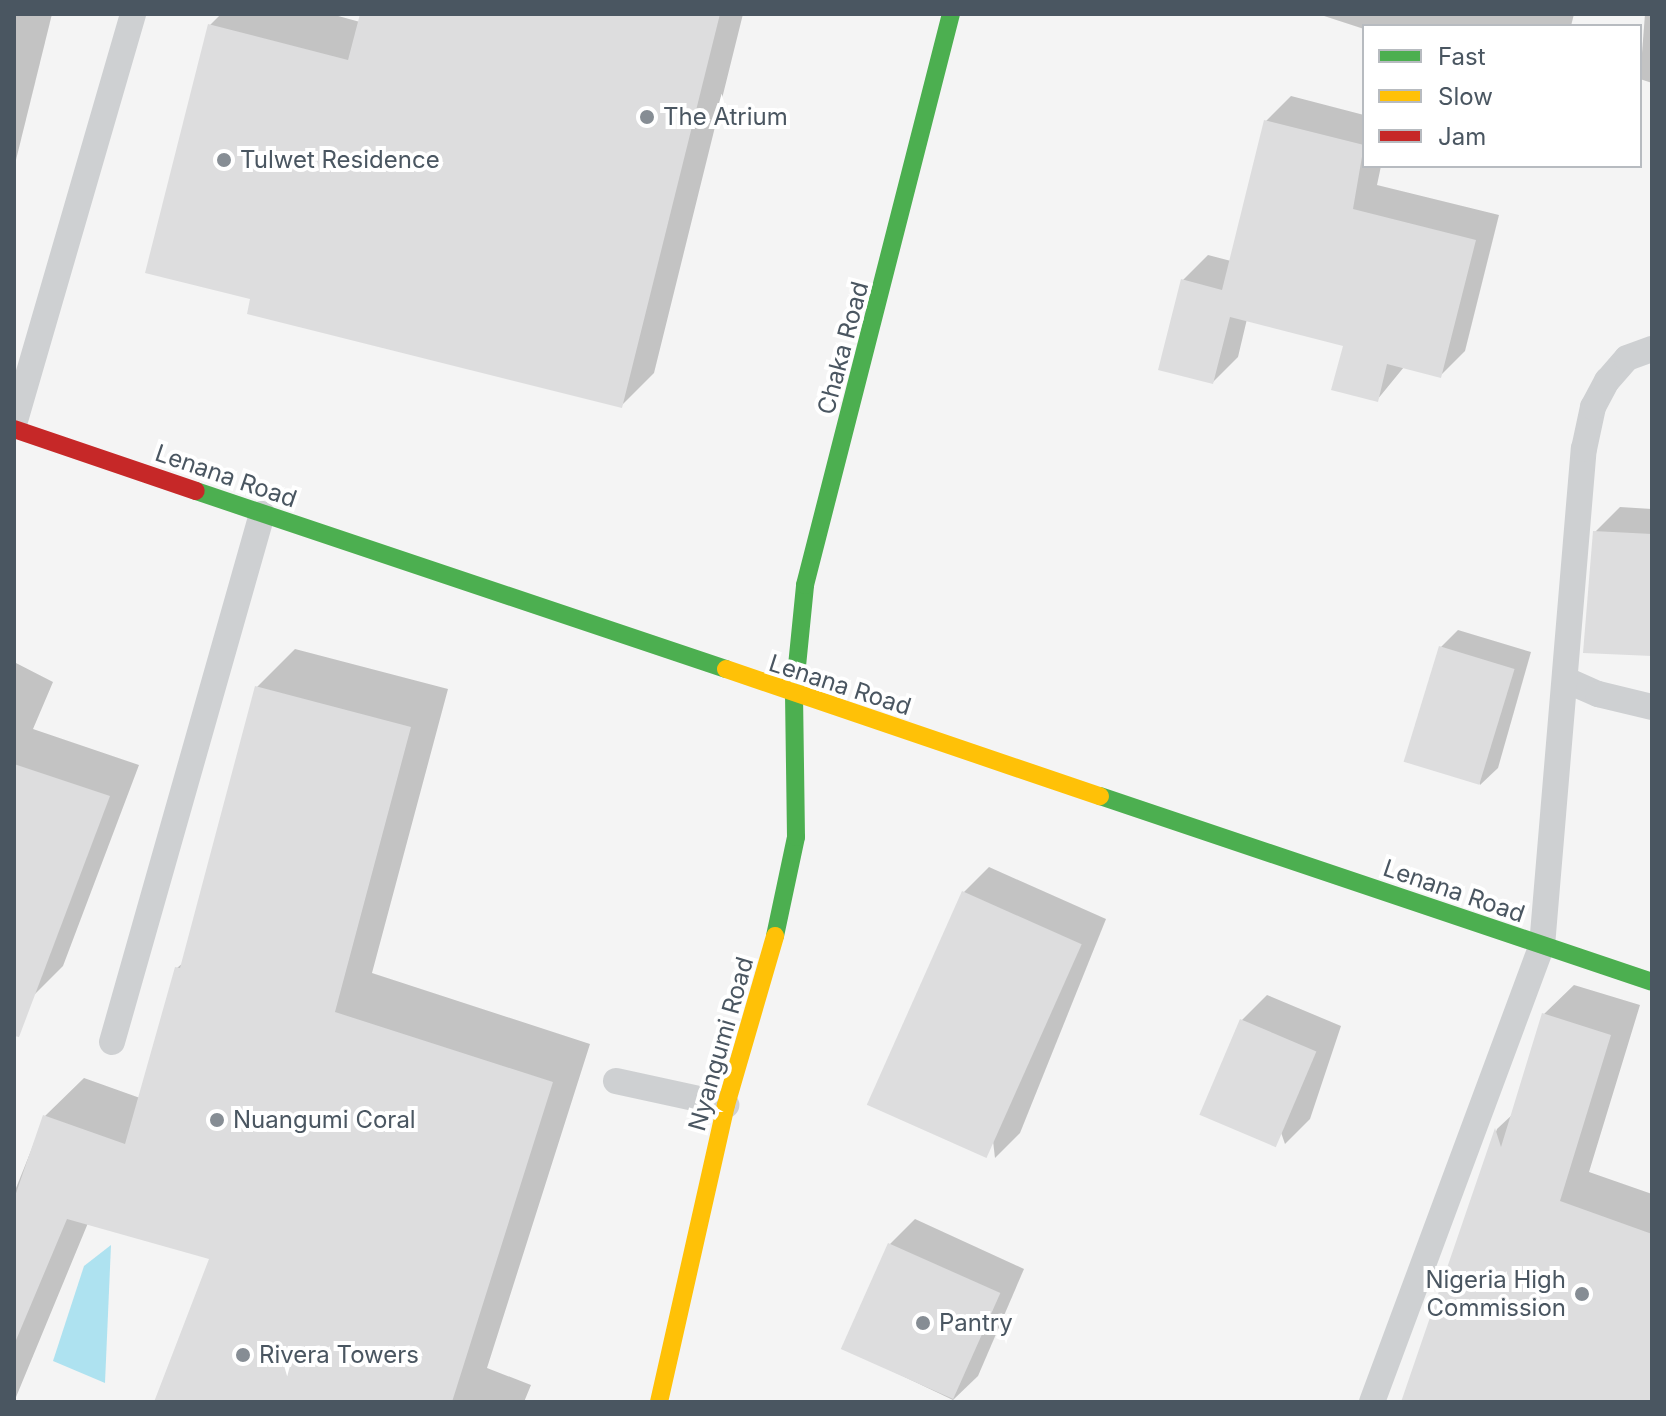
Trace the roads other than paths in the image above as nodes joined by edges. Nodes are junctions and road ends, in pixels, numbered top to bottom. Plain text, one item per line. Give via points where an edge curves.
1 (133, 14) edge
2 (951, 14) edge
3 (1652, 349) edge
4 (14, 426) edge
5 (262, 514) junction
6 (1566, 680) junction
7 (794, 696) junction
8 (1652, 707) edge
9 (1542, 946) junction
10 (1652, 982) edge
11 (112, 1042) dead end
12 (616, 1081) dead end
13 (726, 1105) junction
14 (659, 1402) edge
15 (1372, 1402) edge

1 - 4 lane
2 - 7 street, Chaka Road via 805,585
3 - 6 lane via 1627,358 1593,407 1584,449
4 - 5 street, Lenana Road
5 - 7 street, Lenana Road
5 - 11 lane
6 - 8 lane
6 - 9 lane
7 - 9 street, Lenana Road
7 - 13 street, Nyangumi Road via 796,837 772,952
9 - 10 street, Lenana Road
9 - 15 lane
12 - 13 lane
13 - 14 street, Nyangumi Road

